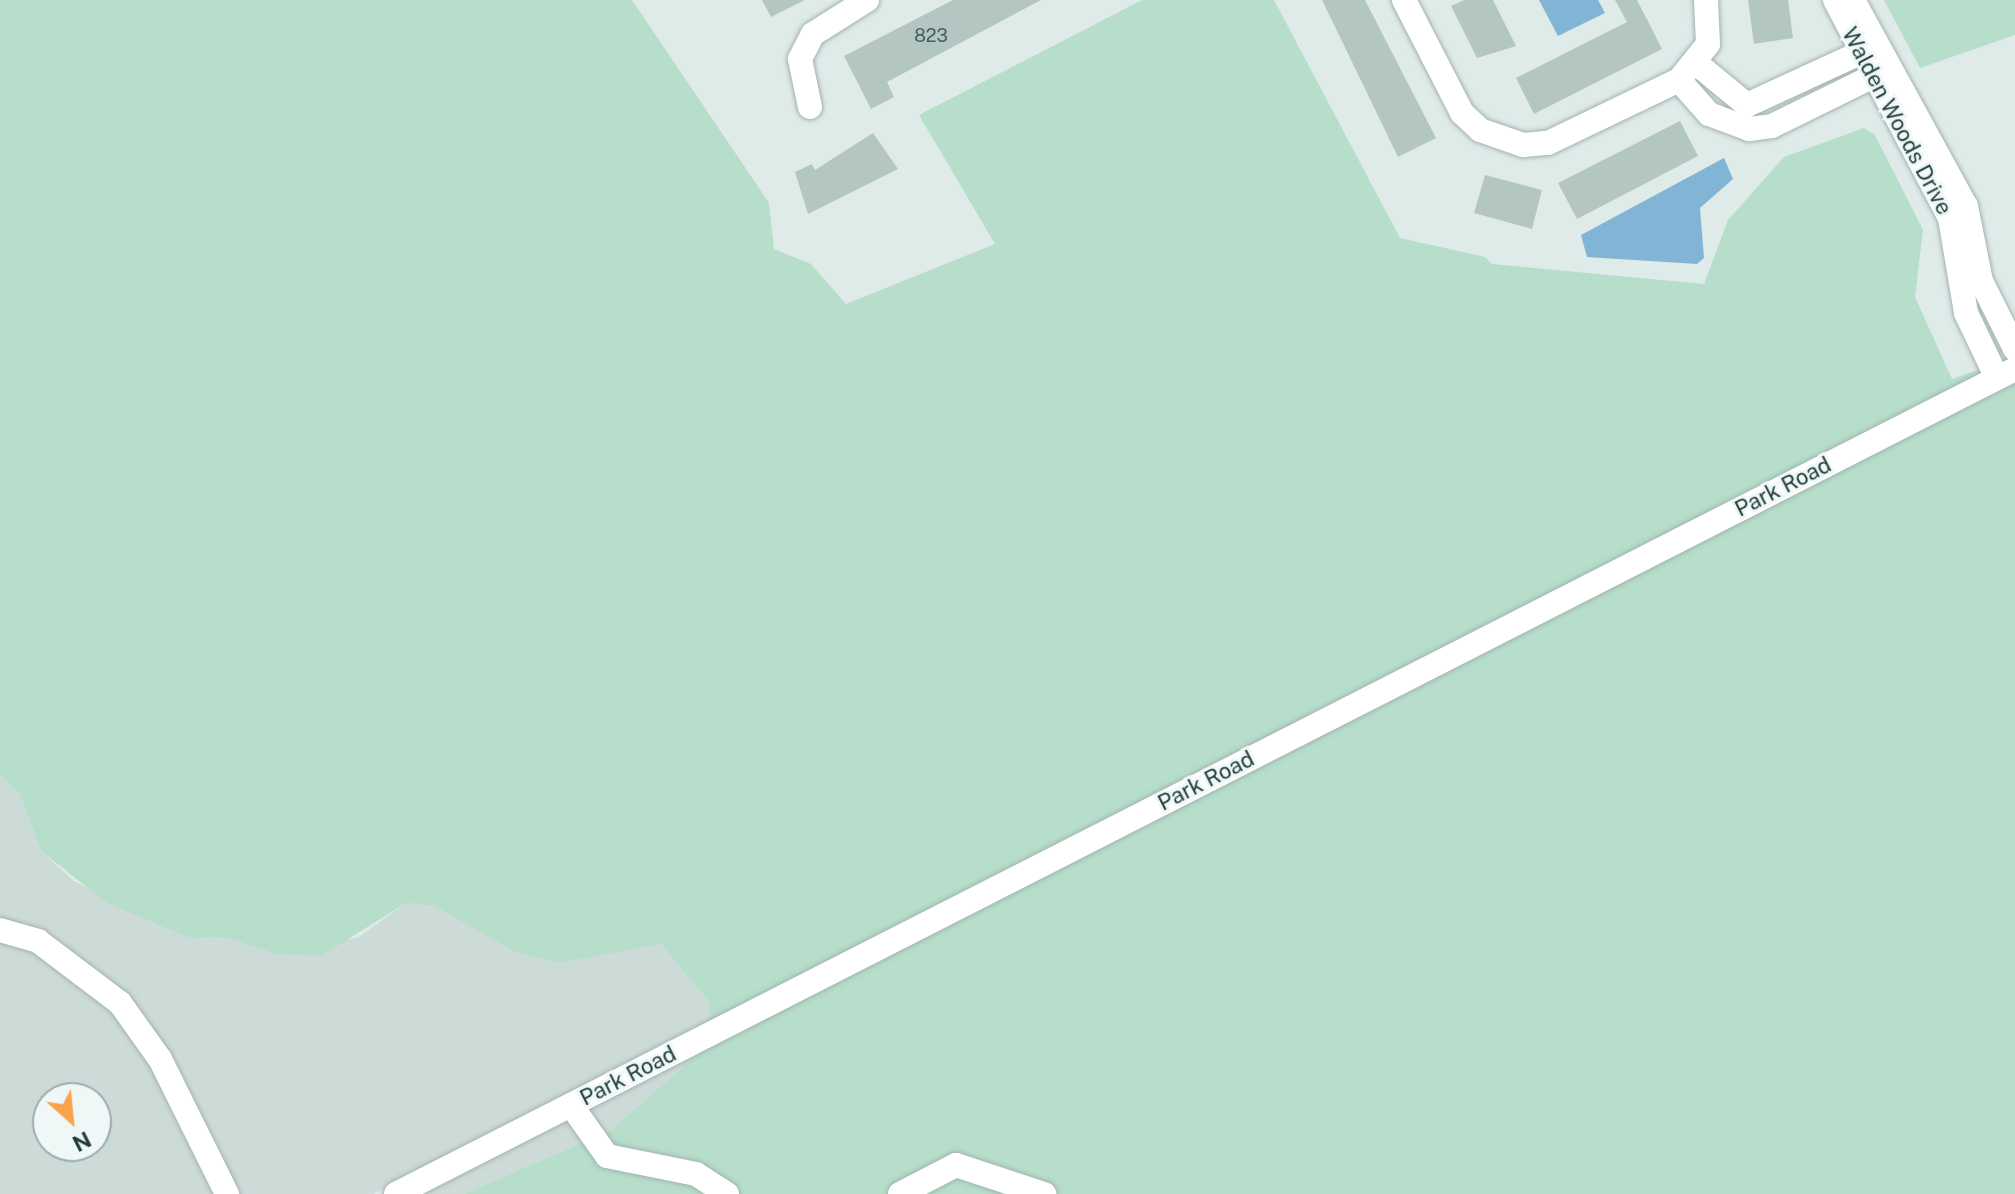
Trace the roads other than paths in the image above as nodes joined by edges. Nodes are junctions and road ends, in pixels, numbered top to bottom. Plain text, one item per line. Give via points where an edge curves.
1 (867, 0) edge
2 (1404, 0) edge
3 (1706, 0) edge
4 (1843, 6) edge
5 (1869, 49) junction
6 (1824, 70) junction
7 (1688, 72) junction
8 (1881, 72) junction
9 (1783, 93) junction
10 (810, 107) dead end
11 (1795, 115) junction
12 (2015, 349) edge
13 (2006, 374) edge
14 (0, 930) edge
15 (571, 1105) junction
16 (1025, 1192) edge
17 (227, 1194) edge
18 (396, 1194) edge
19 (727, 1194) edge
20 (900, 1194) edge

1 - 10 street via 813,34 800,59
2 - 7 street via 1462,113 1503,140 1548,143
3 - 7 street via 1711,23
4 - 5 street, Walden Woods Drive
4 - 6 street
5 - 6 street
5 - 8 street, Walden Woods Drive
6 - 9 street
7 - 9 street via 1747,105
7 - 11 street via 1725,124 1749,129
8 - 11 street
8 - 12 street, Walden Woods Drive via 1966,206 1981,281
8 - 13 street, Walden Woods Drive via 1950,218 1966,313
9 - 11 street
13 - 15 street, Park Road
14 - 17 street via 38,941 120,1003 160,1059
15 - 18 street, Park Road
15 - 19 street via 607,1156 696,1174
16 - 20 street via 956,1165

